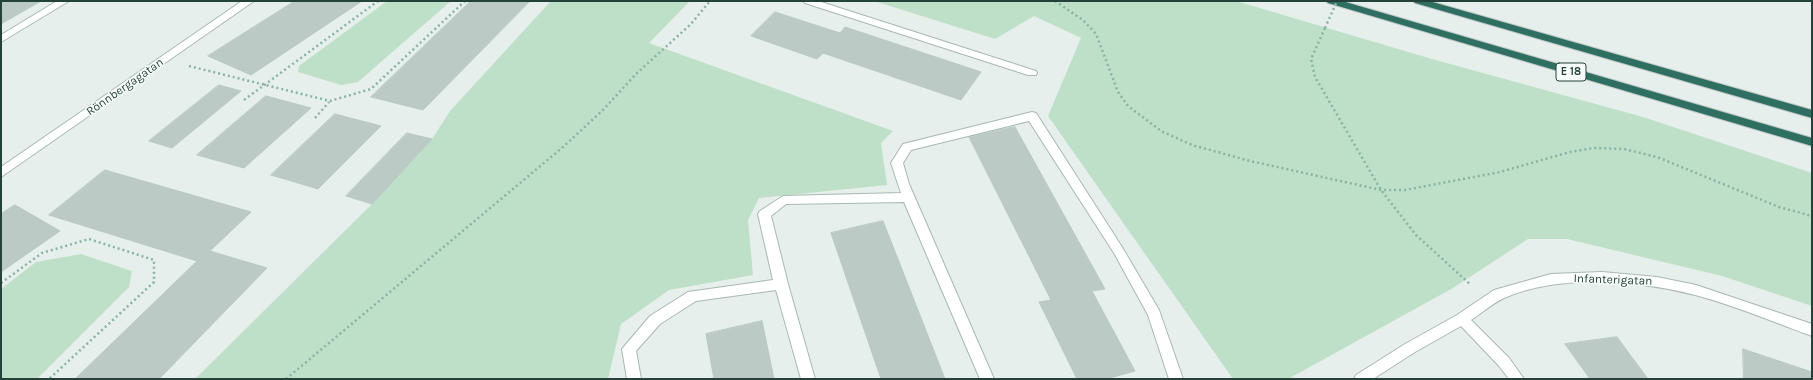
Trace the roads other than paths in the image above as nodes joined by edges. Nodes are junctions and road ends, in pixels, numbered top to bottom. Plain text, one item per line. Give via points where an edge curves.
1 (64, 1) edge
2 (249, 1) edge
3 (808, 1) edge
4 (1331, 1) edge
5 (1418, 1) edge
6 (1, 39) edge
7 (1032, 72) dead end
8 (1812, 114) edge
9 (1812, 142) edge
10 (1, 173) edge
11 (909, 197) junction
12 (781, 284) junction
13 (1462, 319) junction
14 (1812, 330) edge
15 (634, 379) edge
16 (808, 379) edge
17 (987, 379) edge
18 (1176, 379) edge
19 (1361, 379) edge
20 (1517, 379) edge

1 - 6 street
2 - 10 street, Rönnbergagatan
3 - 7 street
4 - 9 highway, E 18
5 - 8 highway, E 18
11 - 12 street via 783,200 764,214
11 - 17 street
11 - 18 street via 896,163 907,146 1032,116 1118,250 1154,314
12 - 15 street via 693,296 655,320 630,349
12 - 16 street
13 - 14 street, Infanterigatan via 1498,294 1551,279 1602,277 1657,282 1696,290
13 - 19 street, Infanterigatan
13 - 20 street

